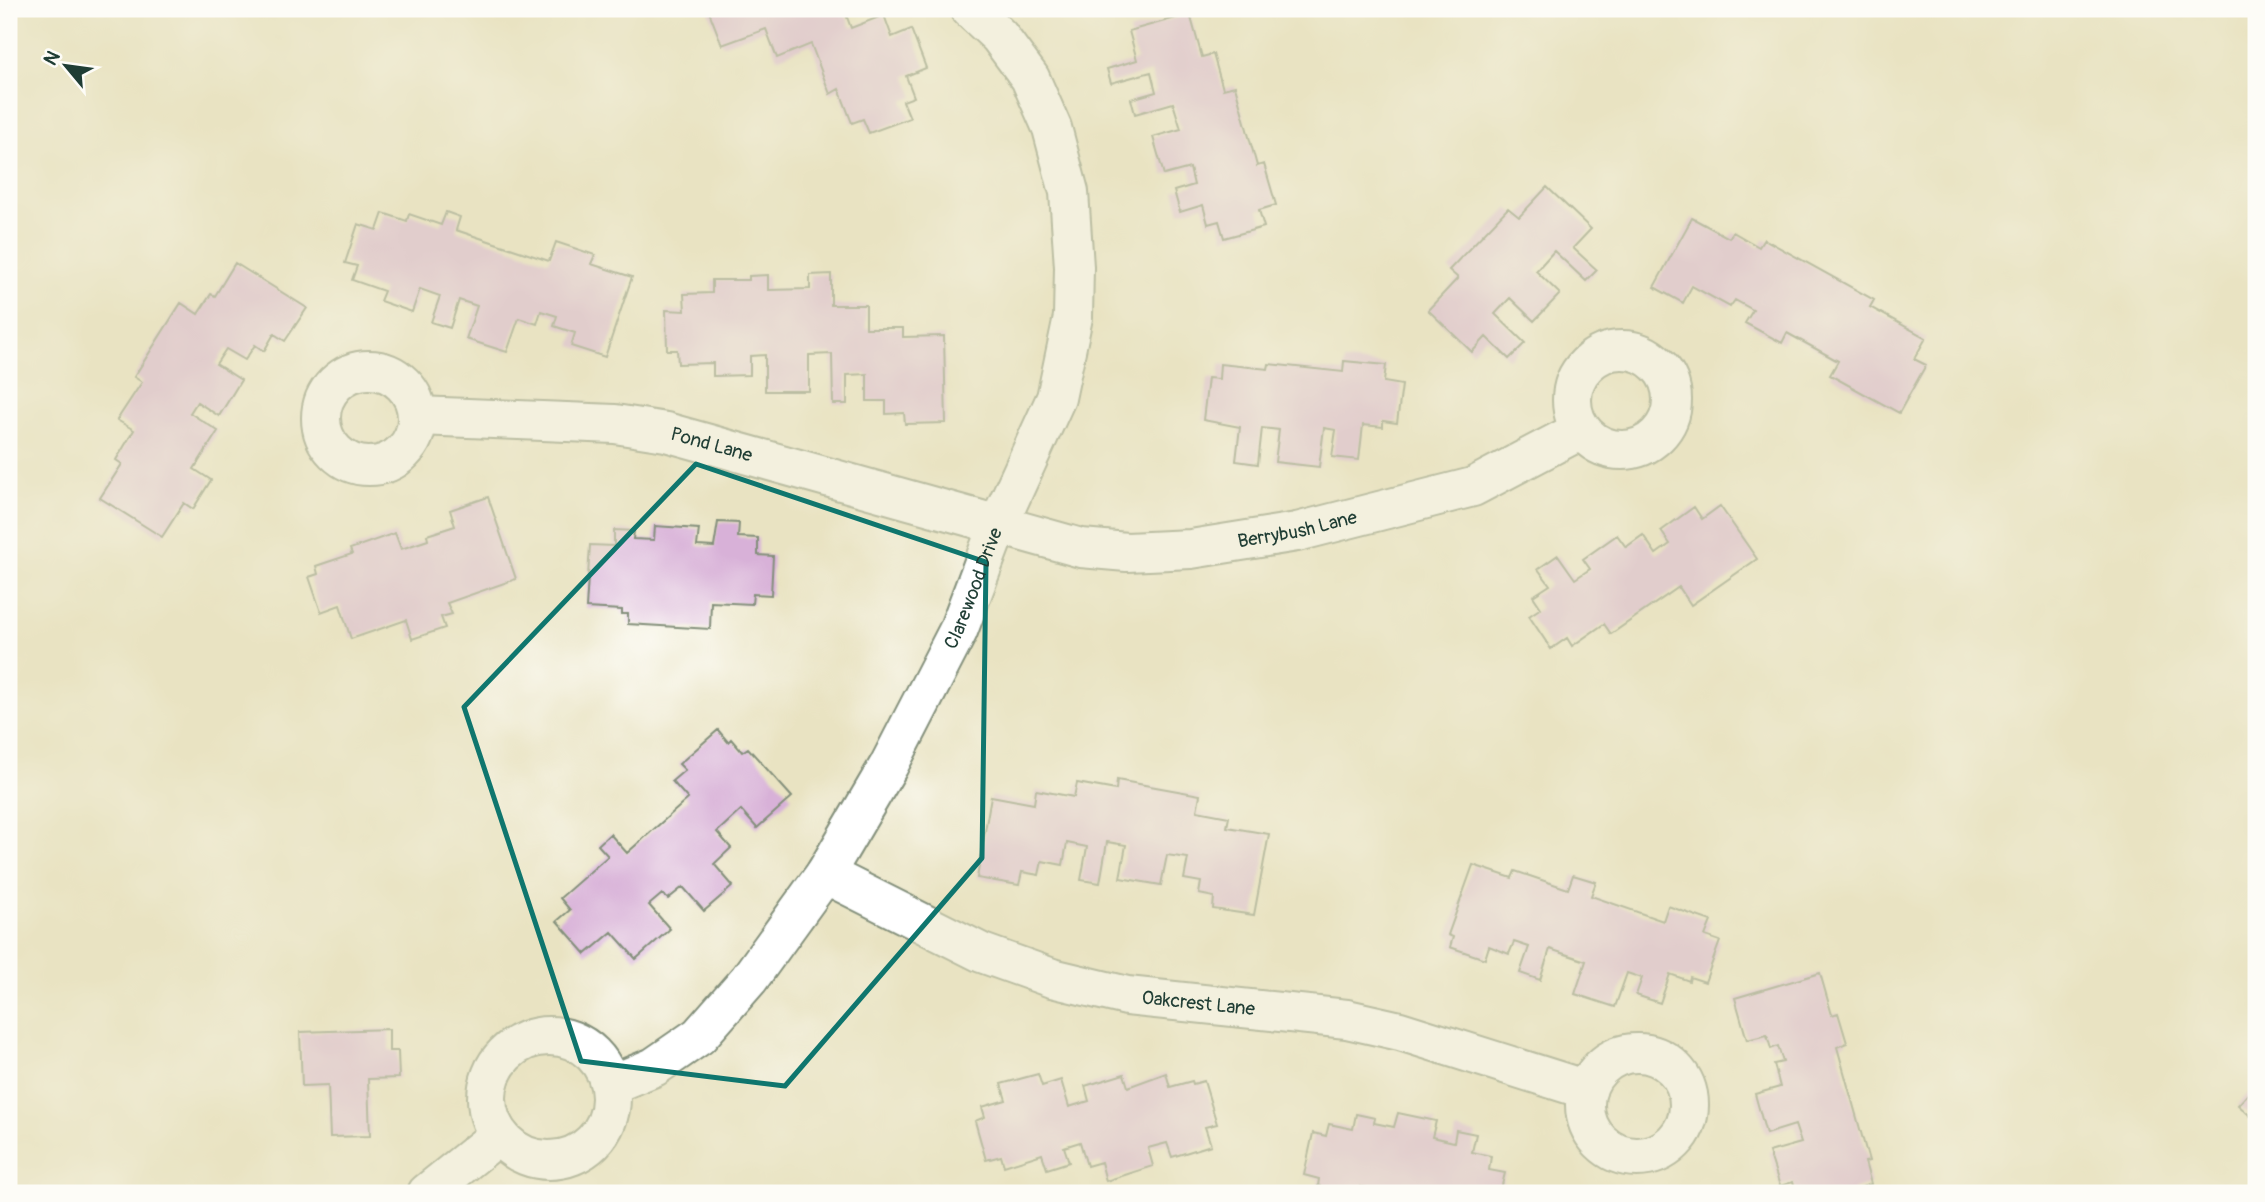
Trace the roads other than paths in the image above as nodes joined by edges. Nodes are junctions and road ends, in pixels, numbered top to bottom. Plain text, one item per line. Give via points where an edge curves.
1 (970, 9) edge
2 (418, 416) dead end
3 (1581, 430) dead end
4 (998, 525) junction
5 (825, 874) junction
6 (610, 1085) junction
7 (1587, 1090) dead end
8 (499, 1135) junction
9 (427, 1193) edge

1 - 4 street, Clarewood Drive via 999,36 1030,78 1052,128 1069,192 1074,267 1073,317 1056,398
2 - 4 street, Pond Lane via 615,424 666,432
3 - 4 street, Berrybush Lane via 1473,487 1297,532 1191,549 1127,552 1082,548
4 - 5 street, Clarewood Drive via 958,631 889,765
5 - 6 street, Clarewood Drive via 749,979 699,1036 654,1067
5 - 7 street, Oakcrest Lane via 982,953 1052,978 1127,996 1347,1019 1400,1031
6 - 8 street via 611,1106 605,1126 592,1143 574,1155 534,1158 514,1150
6 - 8 street via 603,1066 573,1040 554,1035 515,1045 500,1059 487,1096
8 - 9 street

